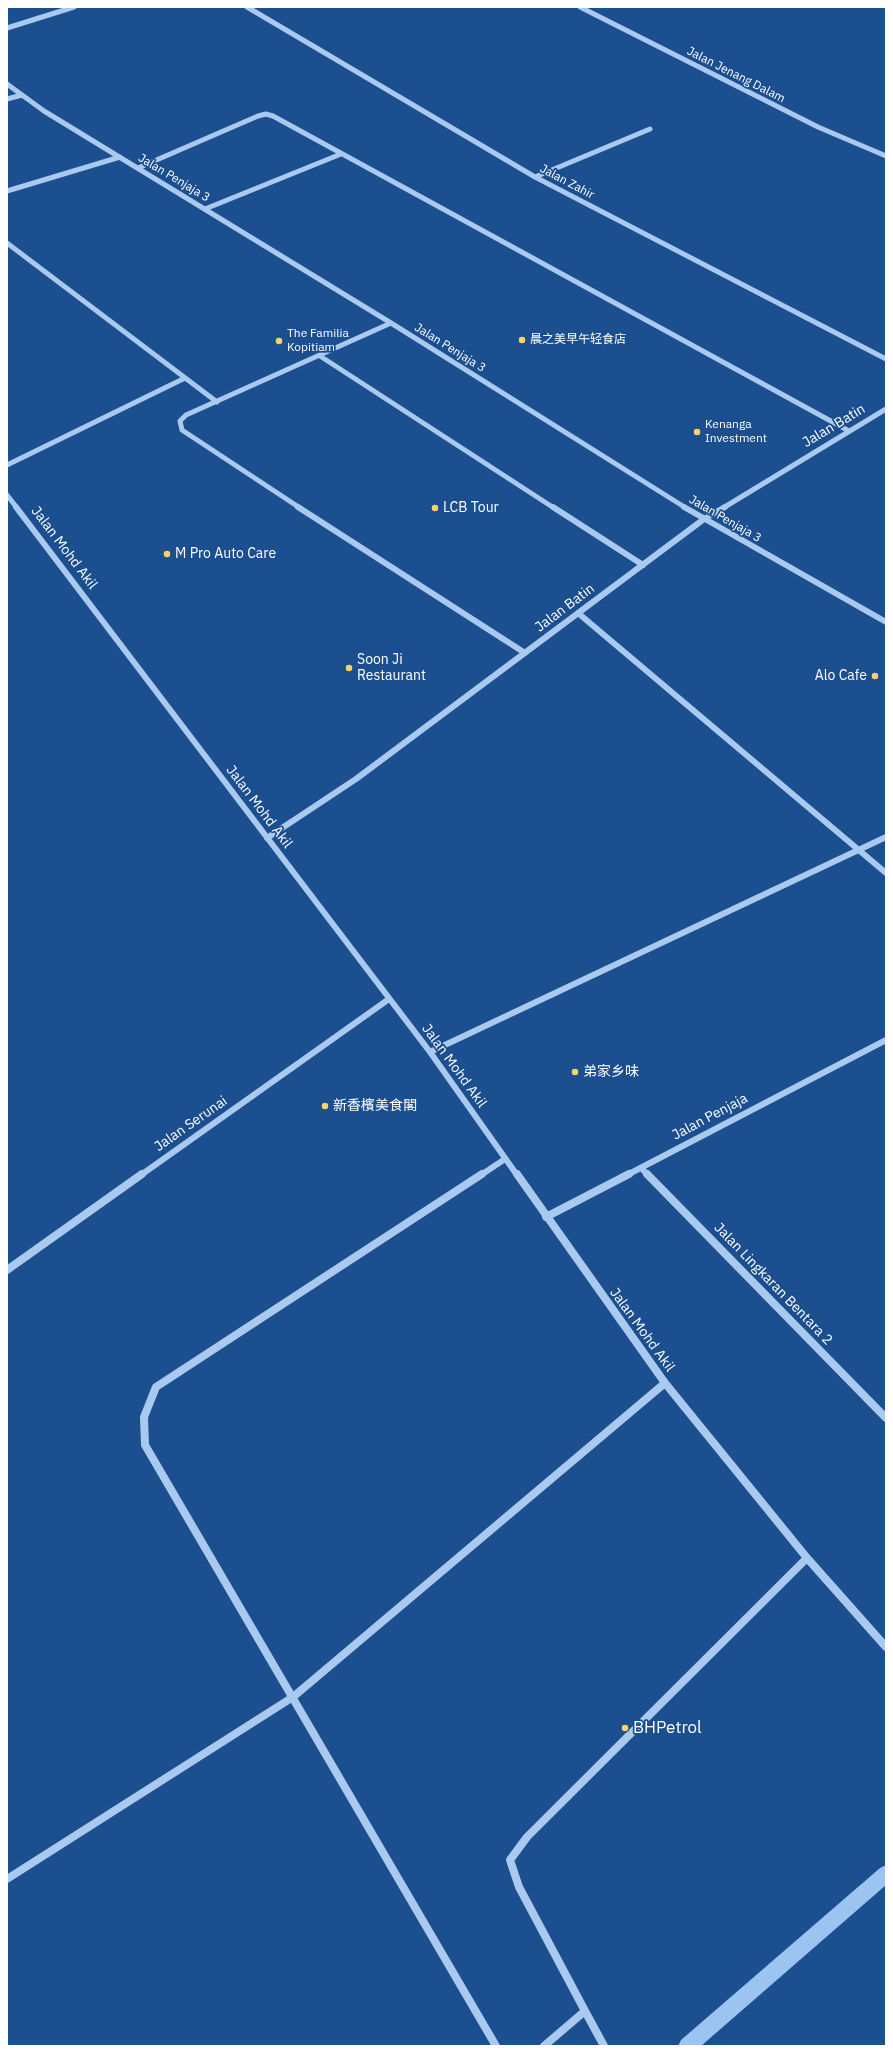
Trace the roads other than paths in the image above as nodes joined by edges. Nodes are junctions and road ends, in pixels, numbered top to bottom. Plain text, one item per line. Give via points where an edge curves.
1 (74, 7) edge
2 (247, 7) edge
3 (580, 7) edge
4 (7, 28) edge
5 (7, 84) edge
6 (22, 95) junction
7 (7, 99) edge
8 (650, 129) dead end
9 (341, 154) junction
10 (886, 156) edge
11 (120, 157) junction
12 (138, 168) junction
13 (535, 177) junction
14 (7, 191) edge
15 (205, 209) junction
16 (7, 243) edge
17 (392, 323) junction
18 (320, 356) junction
19 (886, 359) edge
20 (185, 378) junction
21 (217, 402) junction
22 (886, 409) edge
23 (849, 431) junction
24 (7, 465) edge
25 (7, 495) edge
26 (704, 519) junction
27 (643, 565) junction
28 (578, 613) junction
29 (886, 622) edge
30 (525, 653) junction
31 (886, 837) edge
32 (267, 838) junction
33 (860, 850) junction
34 (886, 873) edge
35 (389, 999) junction
36 (886, 1040) edge
37 (430, 1052) junction
38 (505, 1159) junction
39 (641, 1168) junction
40 (546, 1217) junction
41 (7, 1270) edge
42 (665, 1383) junction
43 (886, 1418) edge
44 (807, 1558) junction
45 (886, 1646) edge
46 (293, 1697) junction
47 (7, 1879) edge
48 (585, 2012) junction
49 (496, 2046) edge
50 (544, 2046) edge
51 (604, 2046) edge

1 - 4 street
2 - 13 street, Jalan Zahir
3 - 10 street, Jalan Jenang Dalam via 818,127
5 - 6 street, Jalan Penjaja 3
6 - 7 street
6 - 11 street, Jalan Penjaja 3
8 - 13 street
9 - 12 street via 266,114
9 - 15 street
9 - 23 street
11 - 12 street, Jalan Penjaja 3
11 - 14 street
12 - 15 street, Jalan Penjaja 3
13 - 19 street, Jalan Zahir
15 - 17 street, Jalan Penjaja 3
16 - 20 street
17 - 18 street
17 - 26 street, Jalan Penjaja 3
18 - 21 street
18 - 27 street
20 - 21 street
20 - 24 street
21 - 30 street via 186,415 180,421 182,430
22 - 23 street, Jalan Batin
23 - 26 street, Jalan Batin
25 - 32 street, Jalan Mohd Akil
26 - 27 street, Jalan Batin
26 - 29 street, Jalan Penjaja 3
27 - 28 street, Jalan Batin
28 - 30 street, Jalan Batin
28 - 33 street
30 - 32 street, Jalan Batin via 356,779
31 - 33 street
32 - 35 street, Jalan Mohd Akil
33 - 34 street
33 - 37 street
35 - 37 street, Jalan Mohd Akil
35 - 41 street, Jalan Serunai
36 - 39 street, Jalan Penjaja
37 - 38 street, Jalan Mohd Akil
38 - 40 street, Jalan Mohd Akil
38 - 46 street via 156,1387 144,1417 145,1445
39 - 40 street, Jalan Penjaja
39 - 43 street, Jalan Lingkaran Bentara 2
40 - 42 street, Jalan Mohd Akil
42 - 44 street, Jalan Mohd Akil
42 - 46 street
44 - 45 street, Jalan Mohd Akil
44 - 48 street via 527,1837 510,1860 519,1887
46 - 47 street
46 - 49 street
48 - 50 street
48 - 51 street

